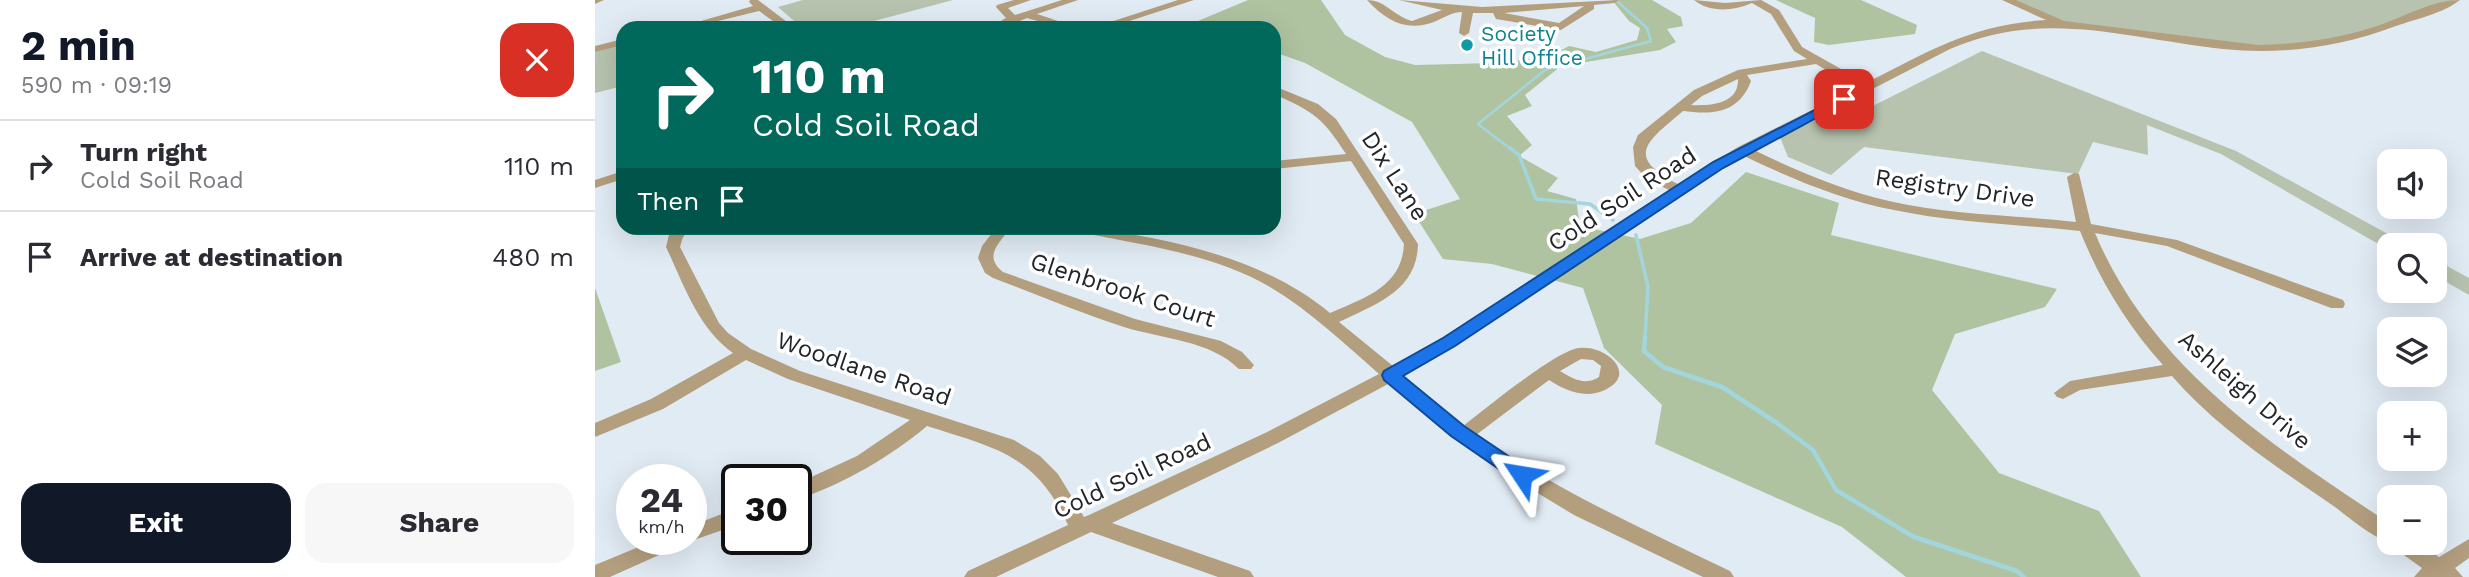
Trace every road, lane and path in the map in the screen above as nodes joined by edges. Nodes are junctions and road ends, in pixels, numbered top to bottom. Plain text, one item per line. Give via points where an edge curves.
1 (1026, 0) edge
2 (1073, 0) edge
3 (1189, 0) edge
4 (1373, 0) edge
5 (1404, 0) edge
6 (1614, 0) edge
7 (1699, 0) edge
8 (1752, 0) edge
9 (2007, 0) edge
10 (2455, 0) edge
11 (1588, 2) junction
12 (757, 3) edge
13 (1543, 3) edge
14 (1471, 5) edge
15 (1497, 9) junction
16 (1452, 10) junction
17 (1026, 14) junction
18 (1013, 19) junction
19 (2032, 19) junction
20 (706, 21) dead end
21 (781, 21) edge
22 (1009, 21) edge
23 (1050, 21) edge
24 (1120, 21) edge
25 (1464, 33) dead end
26 (616, 44) edge
27 (595, 49) edge
28 (1816, 61) junction
29 (1740, 73) junction
30 (1865, 88) junction
31 (1281, 93) edge
32 (1679, 107) junction
33 (1743, 150) junction
34 (1356, 157) junction
35 (1281, 164) edge
36 (616, 177) edge
37 (2074, 177) dead end
38 (595, 184) edge
39 (1679, 190) junction
40 (2085, 229) junction
41 (676, 235) edge
42 (997, 235) edge
43 (1117, 235) edge
44 (2337, 304) dead end
45 (1328, 321) junction
46 (745, 353) junction
47 (1245, 365) dead end
48 (2176, 369) junction
49 (1548, 372) dead end
50 (1391, 375) junction
51 (2063, 393) dead end
52 (924, 418) junction
53 (595, 430) edge
54 (1463, 435) junction
55 (812, 485) edge
56 (1084, 526) junction
57 (2377, 526) edge
58 (2469, 547) edge
59 (641, 555) edge
60 (2417, 555) edge
61 (595, 574) edge
62 (2439, 574) edge
63 (975, 577) edge
64 (1243, 577) edge
65 (1723, 577) edge

1 - 18 street via 1001,7
2 - 17 street
3 - 24 street
4 - 16 street via 1406,24 1425,23
5 - 16 street
6 - 11 street
7 - 8 street via 1716,7
8 - 28 street via 1775,12 1793,43
9 - 19 street
10 - 19 street, Cold Soil Road via 2351,40 2293,48 2218,46
11 - 13 street
11 - 15 street via 1590,6 1562,27 1500,17
12 - 20 street
12 - 21 street
13 - 15 street
14 - 15 street
14 - 16 street
14 - 25 street
17 - 18 street
17 - 23 street
18 - 22 street
19 - 30 street, Cold Soil Road via 1964,38
26 - 27 street
28 - 29 street
28 - 30 street
29 - 32 street
29 - 32 street via 1745,82 1738,98 1730,103
30 - 33 street, Cold Soil Road
31 - 34 street, Dix Lane via 1324,114
32 - 39 street via 1643,138 1640,159 1652,176
33 - 39 street, Cold Soil Road
33 - 40 street, Registry Drive via 1818,184 1888,205
34 - 35 street
34 - 45 street, Dix Lane via 1408,236 1411,260 1385,292
36 - 38 street
37 - 40 street, Ashleigh Drive
39 - 50 street, Cold Soil Road via 1449,342
40 - 44 street, Registry Drive via 2145,236 2186,247 2299,294
40 - 48 street, Ashleigh Drive via 2118,296
41 - 46 street, Woodlane Road via 673,247 712,324
42 - 47 street, Glenbrook Court via 984,258 998,275 1104,315 1215,345
43 - 45 street via 1225,260 1273,282
45 - 50 street
46 - 52 street, Woodlane Road via 794,375
46 - 53 street via 657,404
48 - 51 street via 2076,385
48 - 57 street, Ashleigh Drive via 2264,446
49 - 54 street
50 - 54 street
50 - 56 street, Cold Soil Road
52 - 55 street via 871,459
52 - 56 street, Woodlane Road via 1025,454 1055,481
54 - 65 street via 1581,509
56 - 63 street, Cold Soil Road
56 - 64 street
58 - 62 street
59 - 61 street
60 - 62 street

